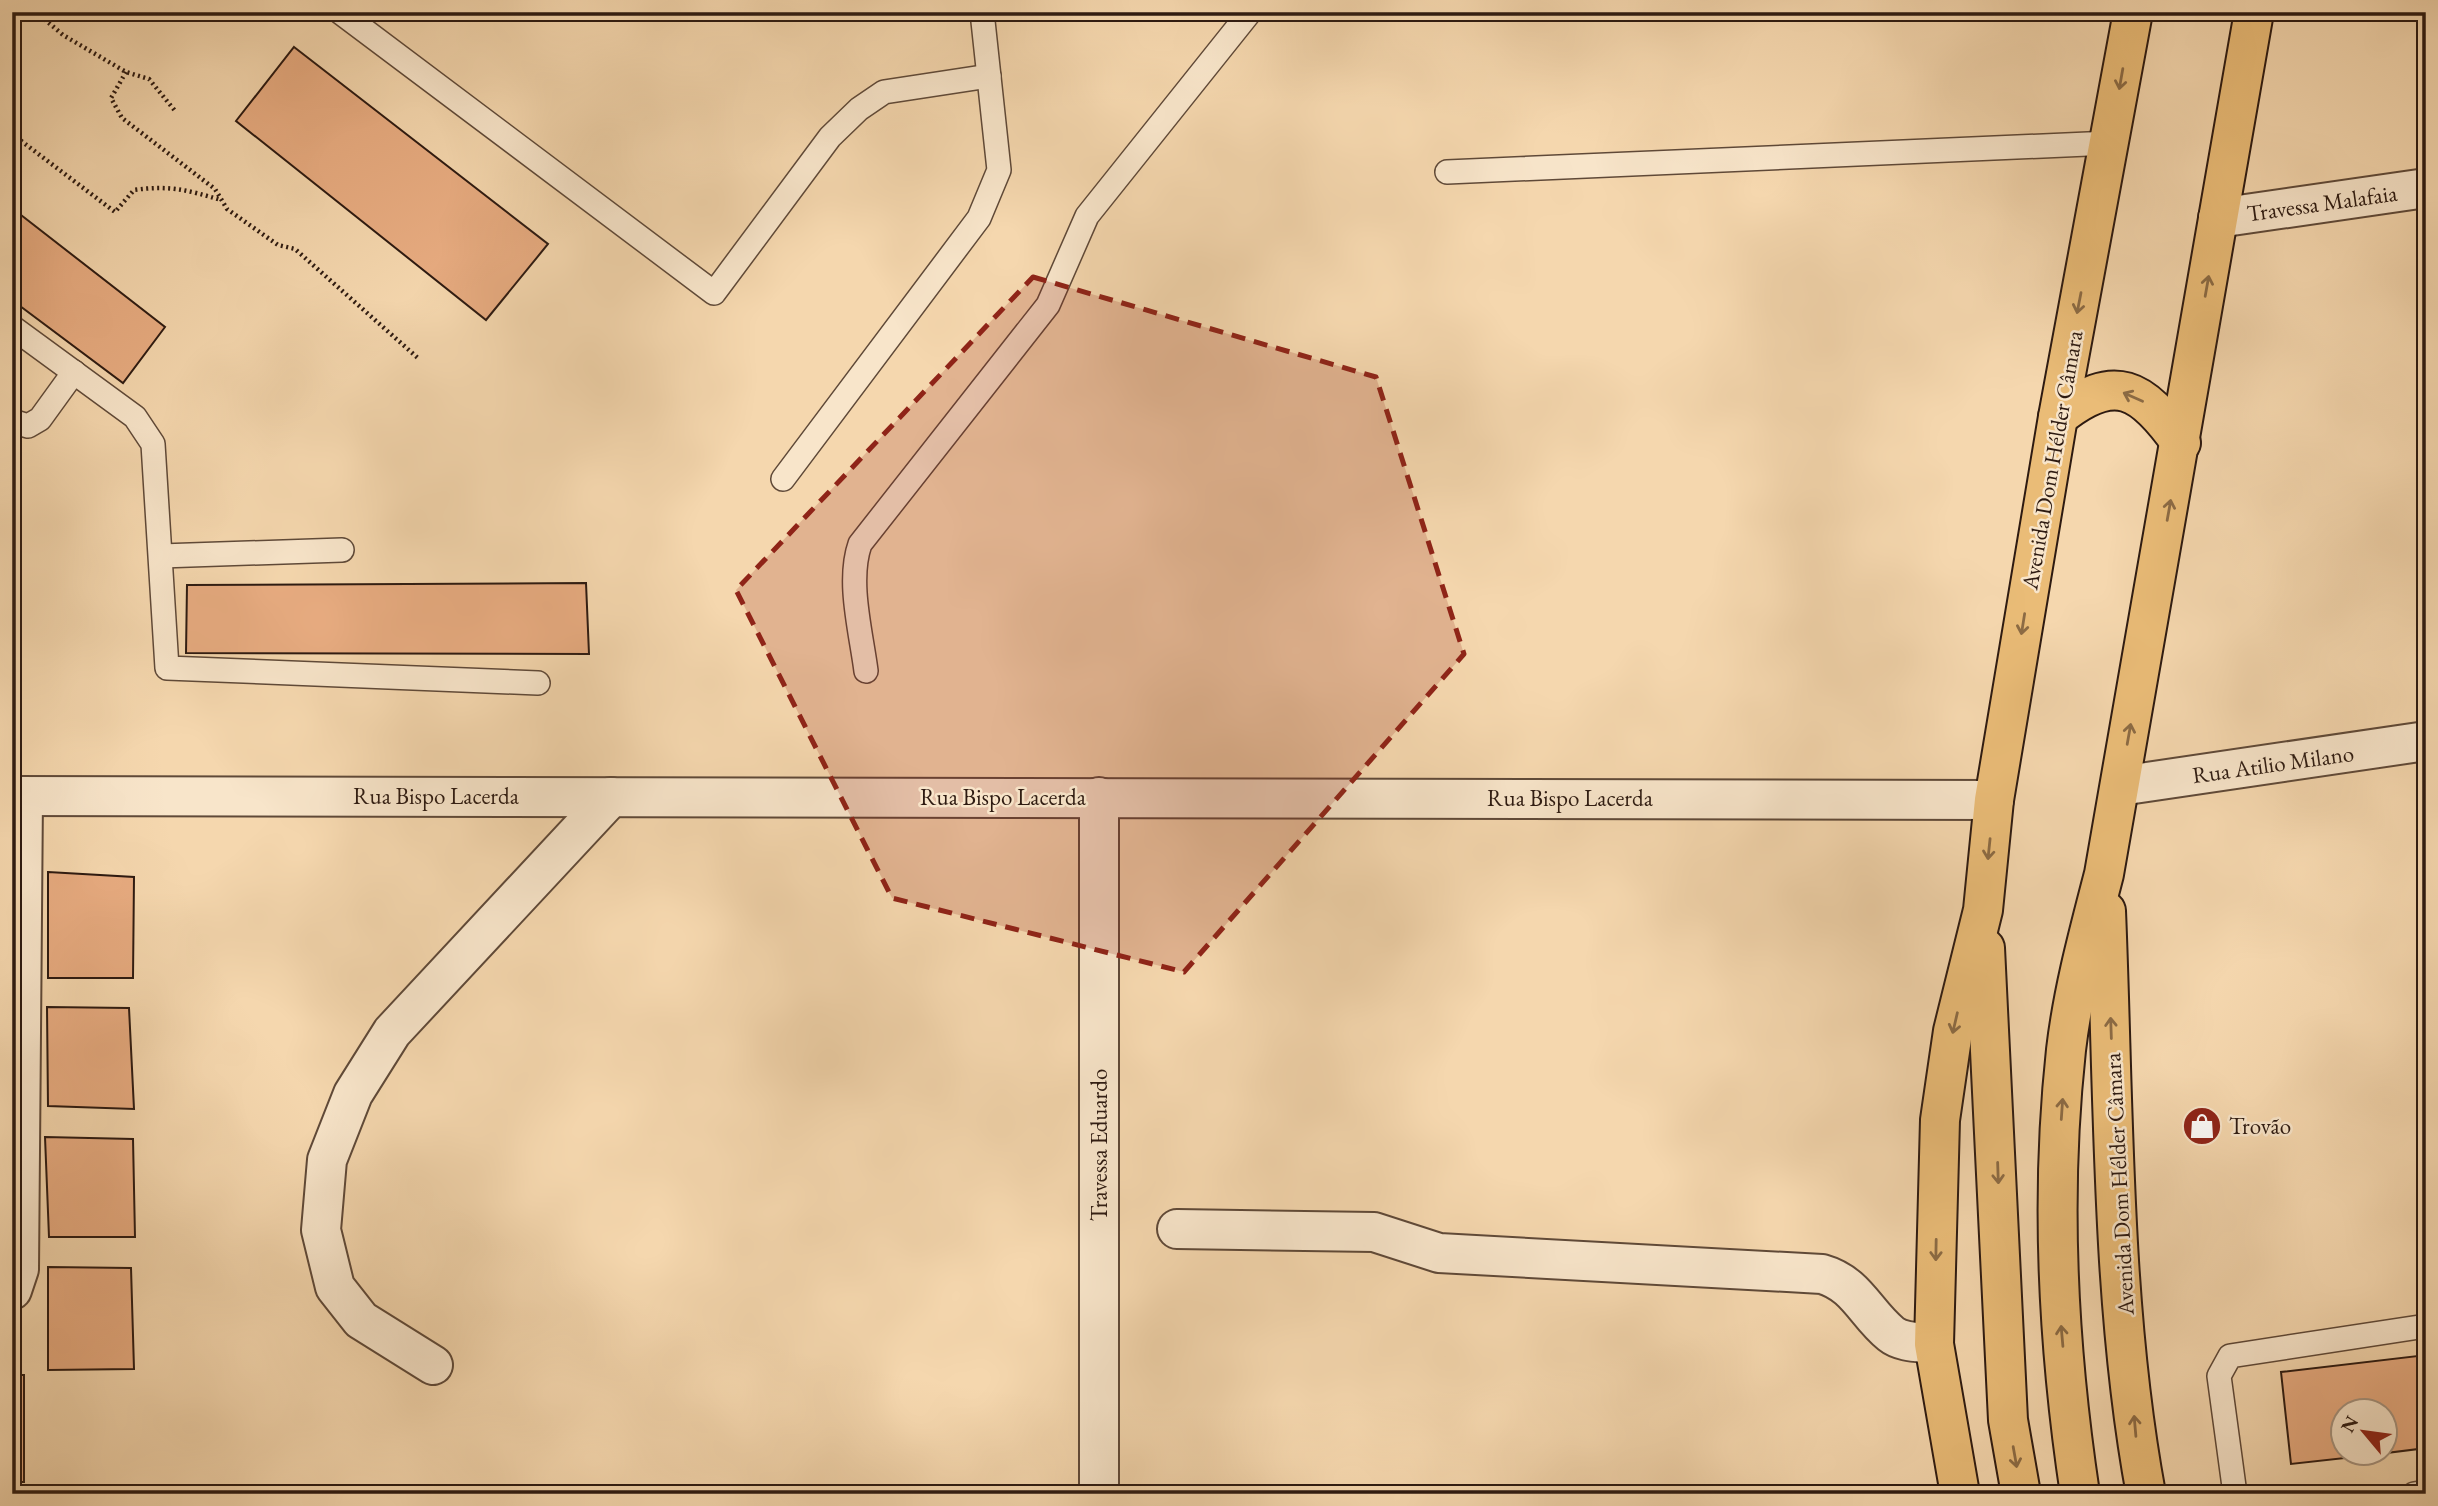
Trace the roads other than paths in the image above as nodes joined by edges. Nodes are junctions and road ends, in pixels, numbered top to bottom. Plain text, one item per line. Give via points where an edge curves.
1 (340, 12) edge
2 (982, 12) edge
3 (1250, 12) edge
4 (2133, 12) edge
5 (2243, 12) edge
6 (2254, 12) edge
7 (989, 76) junction
8 (2239, 85) junction
9 (2110, 143) junction
10 (1447, 172) dead end
11 (2426, 188) edge
12 (2218, 218) junction
13 (12, 327) edge
14 (74, 372) junction
15 (2058, 417) junction
16 (12, 421) edge
17 (2181, 443) junction
18 (783, 479) dead end
19 (342, 550) dead end
20 (161, 556) junction
21 (866, 671) dead end
22 (538, 683) dead end
23 (2426, 741) edge
24 (2120, 786) junction
25 (18, 796) edge
26 (611, 797) junction
27 (1099, 797) junction
28 (1994, 800) junction
29 (2104, 874) junction
30 (1983, 910) junction
31 (1177, 1229) dead end
32 (12, 1290) edge
33 (2426, 1326) edge
34 (1934, 1344) junction
35 (433, 1365) dead end
36 (2426, 1492) edge
37 (1099, 1494) edge
38 (1960, 1494) edge
39 (2021, 1494) edge
40 (2080, 1494) edge
41 (2146, 1494) edge
42 (2235, 1494) edge
43 (2414, 1494) edge

1 - 7 lane via 715,293 830,137 859,109 884,92
2 - 7 lane
3 - 21 lane via 1087,216 1048,305 860,544 855,577
4 -> 9 main road, Avenida Dom Hélder Câmara
5 - 8 main road
6 - 8 main road, Avenida Dom Hélder Câmara
7 - 18 lane via 999,170 979,218
8 - 12 main road, Avenida Dom Hélder Câmara
9 - 10 lane
9 -> 15 main road, Avenida Dom Hélder Câmara
11 - 12 street, Travessa Malafaia
17 -> 12 main road, Avenida Dom Hélder Câmara
13 - 14 lane
14 - 16 lane via 40,419 28,426
14 - 20 lane via 135,417 150,437
17 -> 15 main road via 2160,413 2137,396 2114,390 2080,399
15 -> 28 main road, Avenida Dom Hélder Câmara
24 -> 17 main road, Avenida Dom Hélder Câmara
19 - 20 lane
20 - 22 lane via 167,668
23 - 24 street, Rua Atilio Milano
24 - 29 main road, Avenida Dom Hélder Câmara
25 - 26 street, Rua Bispo Lacerda
25 - 32 street via 19,1269
26 - 27 street, Rua Bispo Lacerda
26 - 35 street via 392,1032 353,1094 327,1160 321,1230 335,1287 361,1320
27 - 28 street, Rua Bispo Lacerda
27 - 37 street, Travessa Eduardo
28 -> 30 main road, Avenida Dom Hélder Câmara
40 -> 29 main road, Avenida Dom Hélder Câmara via 2058,1243 2066,1050 2081,962
41 -> 29 main road, Avenida Dom Hélder Câmara via 2137,1448 2121,1269
30 -> 34 main road, Avenida Dom Hélder Câmara via 1953,1031 1940,1121
30 -> 39 main road, Avenida Dom Hélder Câmara via 2008,1420
31 - 34 street via 1374,1232 1439,1253 1822,1274 1853,1289 1892,1335
33 - 42 lane via 2230,1356 2219,1376
34 - 38 main road, Avenida Dom Hélder Câmara
36 - 43 lane

